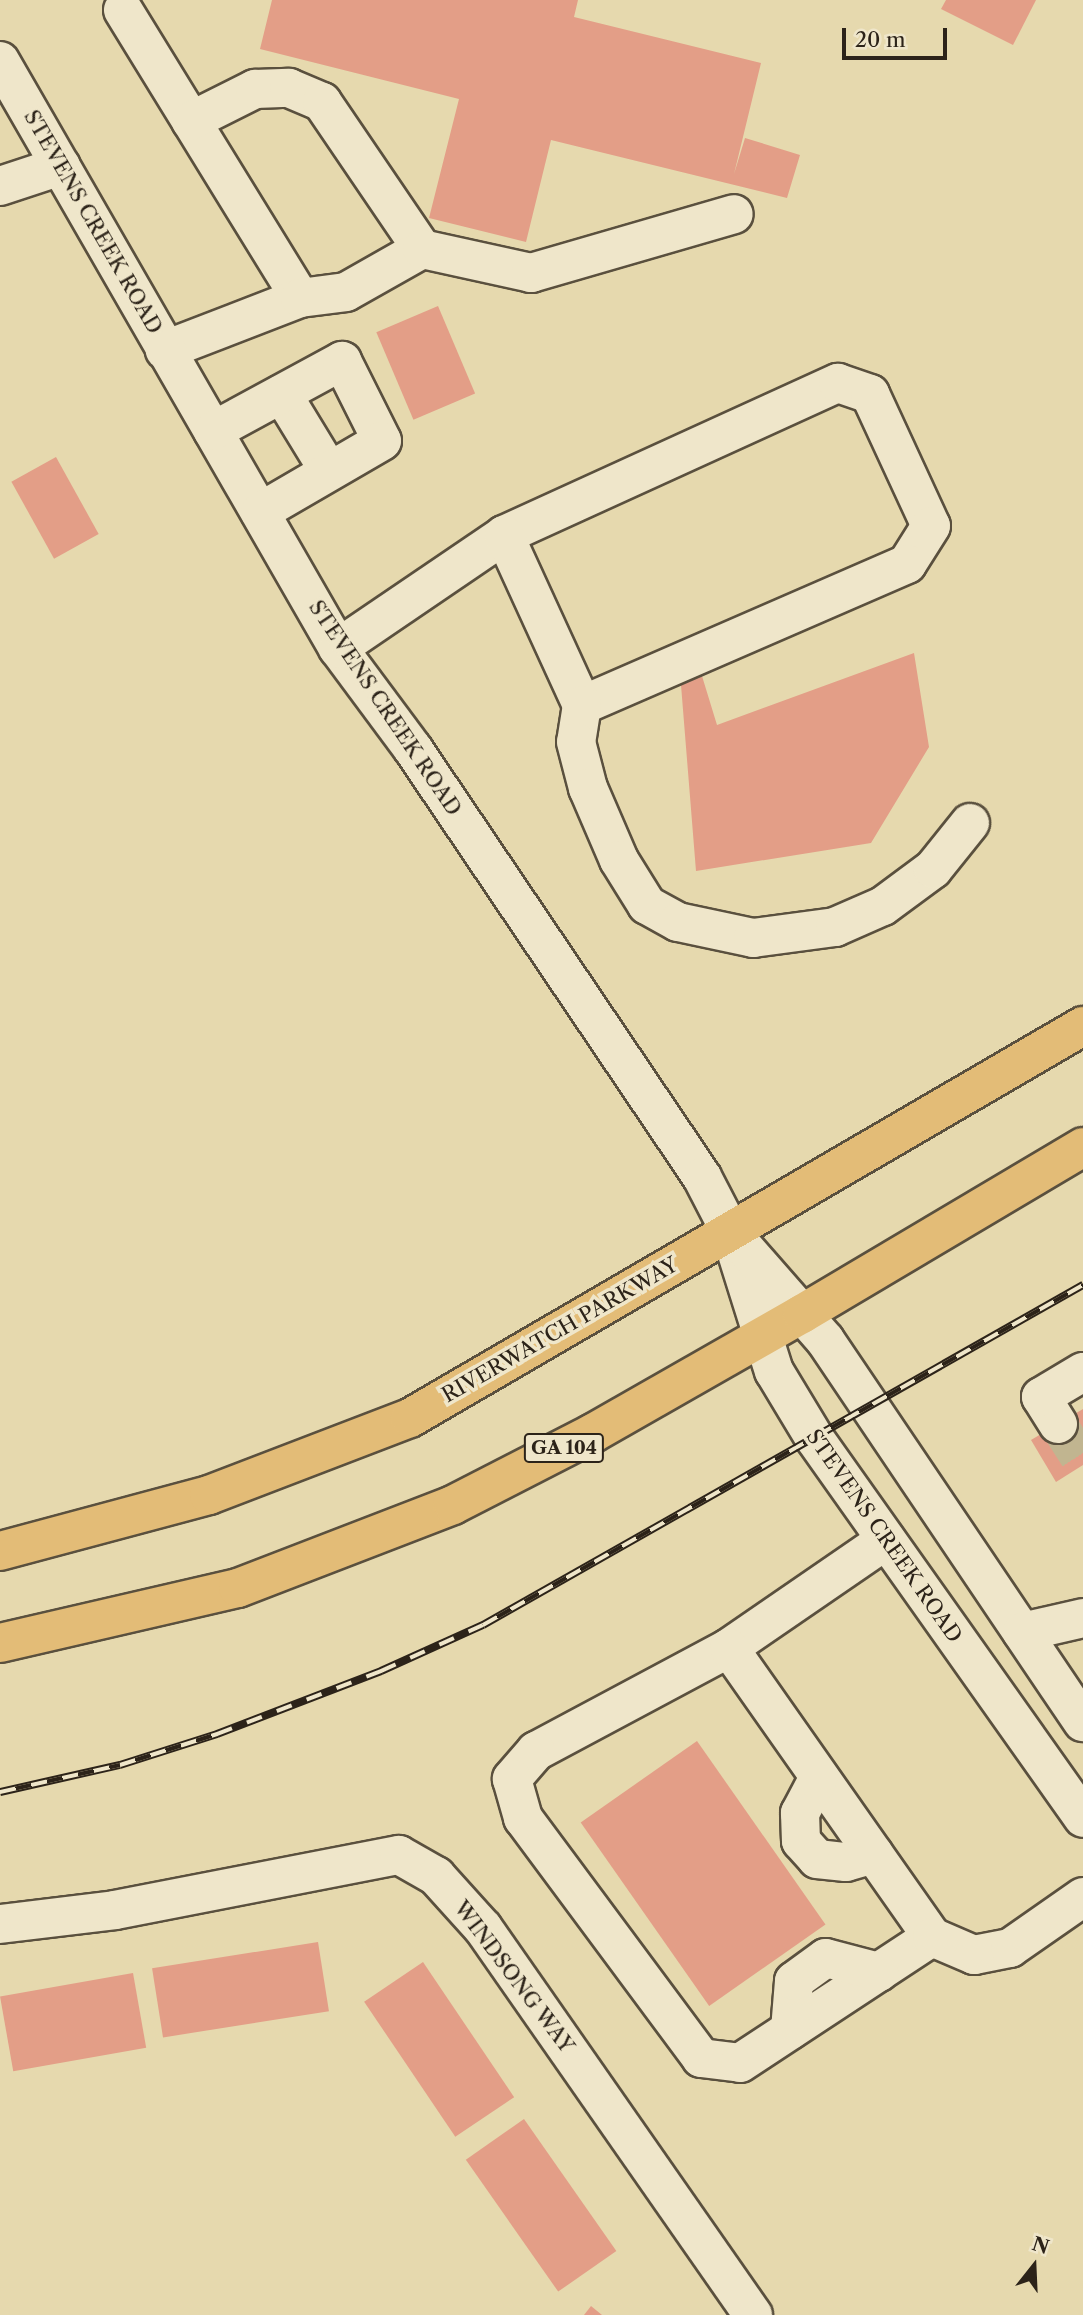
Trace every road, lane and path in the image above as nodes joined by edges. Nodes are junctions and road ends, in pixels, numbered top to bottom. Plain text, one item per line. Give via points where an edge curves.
1 (123, 10) dead end
2 (0, 61) edge
3 (191, 121) junction
4 (61, 166) junction
5 (0, 187) edge
6 (734, 214) dead end
7 (422, 249) junction
8 (300, 298) junction
9 (165, 350) junction
10 (282, 394) junction
11 (213, 431) junction
12 (329, 471) junction
13 (260, 512) junction
14 (504, 535) junction
15 (338, 648) junction
16 (582, 705) junction
17 (970, 823) dead end
18 (1083, 1026) edge
19 (1083, 1147) edge
20 (730, 1231) junction
21 (802, 1314) junction
22 (763, 1336) junction
23 (1083, 1372) edge
24 (1050, 1411) dead end
25 (886, 1540) junction
26 (0, 1551) edge
27 (1083, 1618) edge
28 (1022, 1632) junction
29 (0, 1643) edge
30 (729, 1648) junction
31 (1078, 1703) edge
32 (819, 1776) junction
33 (1083, 1818) edge
34 (874, 1854) junction
35 (1083, 1897) edge
36 (0, 1924) edge
37 (932, 1937) junction
38 (749, 2313) edge

1 - 3 street
2 - 4 street, STEVENS CREEK ROAD
3 - 7 street via 255,89 289,88 322,102
3 - 8 street
4 - 5 street
4 - 9 street, STEVENS CREEK ROAD
6 - 7 street via 531,273
7 - 8 street via 346,292
8 - 9 street
9 - 11 street, STEVENS CREEK ROAD
10 - 11 street
10 - 12 street
10 - 12 street via 342,360 382,441
11 - 13 street, STEVENS CREEK ROAD
12 - 13 street
13 - 15 street, STEVENS CREEK ROAD
14 - 15 street
14 - 16 street
14 - 16 street via 838,383 870,394 931,526 907,564
15 - 20 street, STEVENS CREEK ROAD via 413,749 702,1177
16 - 17 street via 576,742 588,788 619,860 646,905 678,922 753,938 835,927 883,906 933,869
18 - 20 main road, RIVERWATCH PARKWAY
19 - 21 main road, GA 104
20 - 21 street, STEVENS CREEK ROAD
20 - 22 street, STEVENS CREEK ROAD
20 - 26 main road, RIVERWATCH PARKWAY via 410,1418 209,1495
21 - 22 main road, GA 104
21 - 28 street, STEVENS CREEK ROAD via 825,1340
22 - 25 street, STEVENS CREEK ROAD via 774,1371
22 - 29 main road, GA 104 via 453,1505 238,1588
23 - 24 street
25 - 30 street
25 - 33 street, STEVENS CREEK ROAD
27 - 28 street
28 - 31 street, STEVENS CREEK ROAD
30 - 32 street
30 - 37 street via 536,1751 512,1779 523,1818 701,2058 740,2063
32 - 34 street
32 - 34 street via 800,1813 801,1841 817,1859 846,1862
34 - 37 street
35 - 37 street via 1010,1948 974,1955
36 - 38 street, WINDSONG WAY via 116,1910 400,1855 436,1876 483,1928

